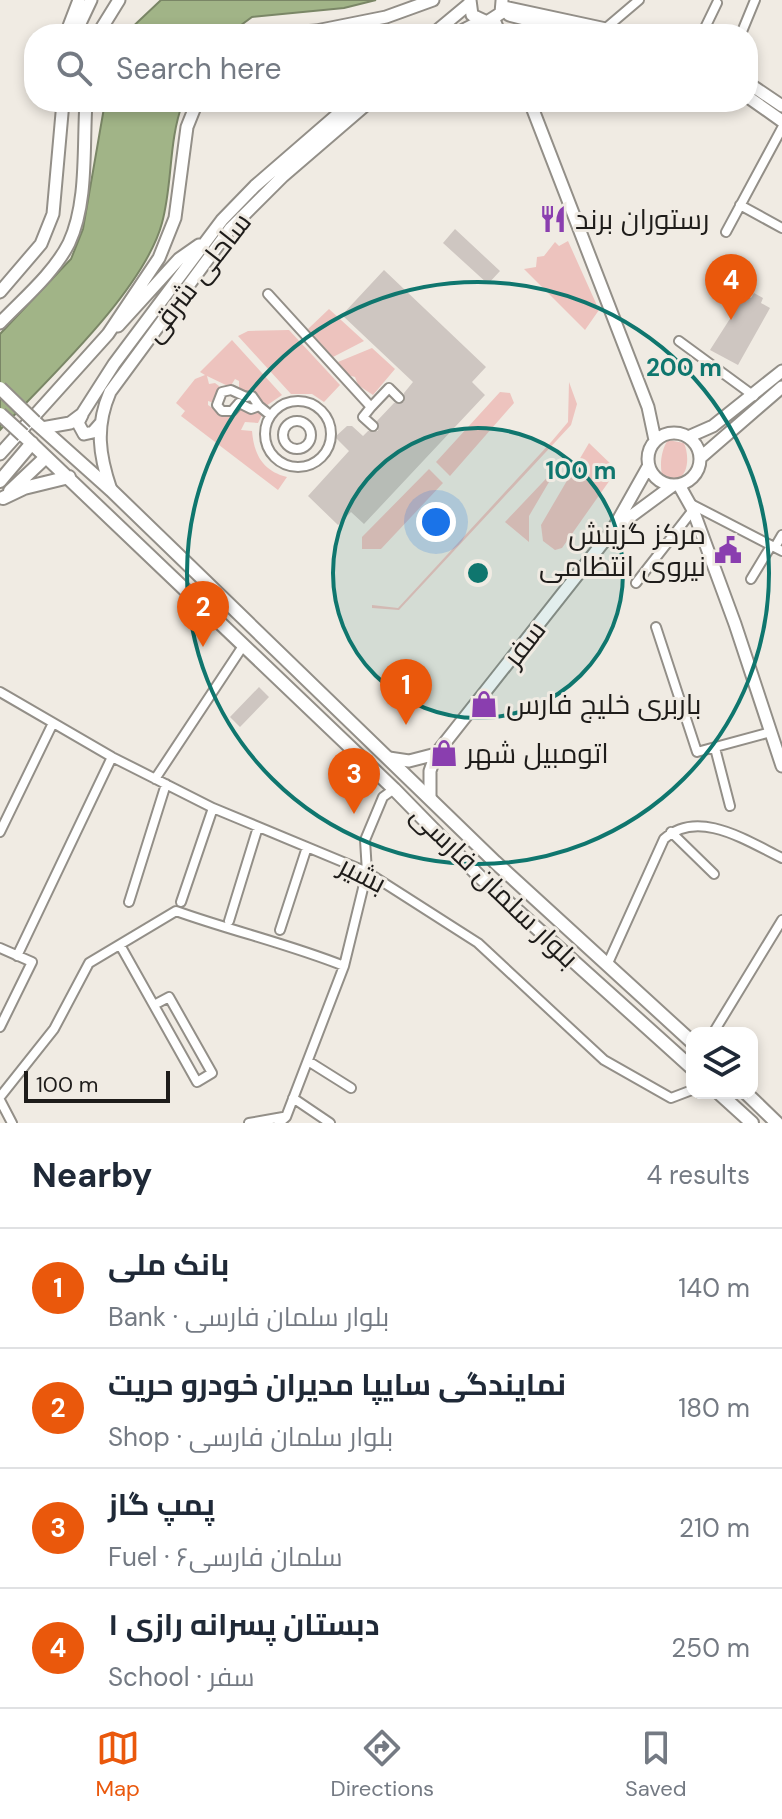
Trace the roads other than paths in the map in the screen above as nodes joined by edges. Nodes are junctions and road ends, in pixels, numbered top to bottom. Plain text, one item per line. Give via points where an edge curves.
1 (79, 0) edge
2 (91, 0) edge
3 (119, 0) edge
4 (433, 0) edge
5 (639, 0) edge
6 (755, 0) edge
7 (470, 2) edge
8 (717, 3) dead end
9 (500, 10) edge
10 (481, 21) junction
11 (70, 24) edge
12 (80, 24) edge
13 (104, 24) edge
14 (351, 24) edge
15 (445, 24) edge
16 (475, 24) edge
17 (548, 24) edge
18 (582, 24) edge
19 (611, 24) edge
20 (707, 24) edge
21 (745, 24) edge
22 (758, 90) edge
23 (758, 104) edge
24 (782, 106) edge
25 (59, 112) edge
26 (59, 112) edge
27 (85, 112) edge
28 (193, 112) edge
29 (340, 112) edge
30 (357, 112) edge
31 (534, 112) edge
32 (782, 121) edge
33 (782, 128) edge
34 (740, 205) junction
35 (782, 228) edge
36 (726, 232) dead end
37 (206, 240) junction
38 (0, 283) edge
39 (0, 292) edge
40 (268, 294) dead end
41 (0, 323) edge
42 (108, 334) junction
43 (679, 341) dead end
44 (782, 371) edge
45 (782, 387) edge
46 (0, 388) edge
47 (754, 396) junction
48 (399, 398) dead end
49 (259, 406) junction
50 (371, 407) junction
51 (648, 407) junction
52 (0, 414) edge
53 (82, 414) junction
54 (270, 415) junction
55 (100, 424) junction
56 (38, 425) junction
57 (373, 426) dead end
58 (671, 433) junction
59 (688, 437) junction
60 (655, 440) junction
61 (27, 443) junction
62 (0, 454) edge
63 (700, 458) junction
64 (42, 460) junction
65 (648, 467) junction
66 (69, 477) junction
67 (0, 481) edge
68 (676, 485) junction
69 (111, 490) junction
70 (1, 500) edge
71 (692, 507) junction
72 (612, 531) junction
73 (782, 535) edge
74 (776, 548) edge
75 (751, 579) dead end
76 (636, 583) dead end
77 (656, 627) dead end
78 (243, 646) junction
79 (0, 692) edge
80 (53, 723) junction
81 (771, 732) junction
82 (715, 748) junction
83 (436, 754) junction
84 (112, 757) junction
85 (389, 758) junction
86 (781, 761) edge
87 (155, 779) junction
88 (166, 784) junction
89 (394, 789) junction
90 (430, 798) junction
91 (730, 806) dead end
92 (213, 808) junction
93 (258, 827) junction
94 (0, 832) edge
95 (671, 832) junction
96 (307, 847) junction
97 (782, 858) edge
98 (367, 872) junction
99 (714, 874) dead end
100 (129, 902) dead end
101 (181, 902) dead end
102 (782, 920) edge
103 (229, 921) dead end
104 (280, 930) dead end
105 (120, 945) junction
106 (0, 948) edge
107 (17, 956) junction
108 (608, 963) junction
109 (344, 966) junction
110 (154, 1005) junction
111 (0, 1027) edge
112 (717, 1027) edge
113 (686, 1036) edge
114 (308, 1061) junction
115 (686, 1063) edge
116 (351, 1088) dead end
117 (686, 1092) edge
118 (293, 1098) junction
119 (0, 1099) edge
120 (726, 1099) edge
121 (752, 1099) edge
122 (284, 1121) edge
123 (12, 1123) edge
124 (249, 1123) edge
125 (330, 1123) edge
126 (752, 1123) edge
127 (777, 1123) edge

1 - 11 main road
2 - 12 main road
3 - 13 main road
4 - 14 main road
5 - 19 street
6 - 21 street
7 - 10 main road via 472,15
7 - 15 main road
8 - 20 street
9 - 10 main road
9 - 17 main road
9 - 18 main road
10 - 16 main road
22 - 24 main road
23 - 32 main road
25 - 38 main road via 48,216 39,238
26 - 39 main road via 53,214 41,244
27 - 41 main road via 80,197 69,243
28 - 42 main road via 169,241
29 - 37 main road, ساحلی شرقی via 255,186
30 - 55 main road, ساحلی شرقی via 230,229 110,392
31 - 51 main road
33 - 34 street
34 - 35 street
34 - 36 street
37 - 42 main road via 179,259 130,317
37 - 53 main road, ساحلی شرقی
40 - 50 street
42 - 62 main road
43 - 47 street
44 - 47 main road
45 - 63 main road
46 - 56 main road, بلوار سلمان فارسی, bridge
47 - 59 main road
48 - 50 street via 389,388
49 - 49 street via 251,409 239,403 232,411 222,411 217,405 222,392 231,390 252,396
49 - 54 street
50 - 57 street via 363,417
51 - 58 main road
51 - 60 main road
52 - 61 main road, بلوار سلمان فارسی, bridge
53 - 55 main road via 78,423 84,434
53 - 56 main road via 70,423
54 - 54 street via 293,402 319,409 331,436 325,454 309,465 283,464 267,446
55 - 69 main road, ساحلی شرقی via 101,460
56 - 69 main road, بلوار سلمان فارسی
58 - 59 main road
58 - 60 main road
59 - 63 main road
60 - 65 main road
61 - 64 main road, بلوار سلمان فارسی
61 - 67 main road
63 - 68 main road via 696,472
64 - 66 main road, بلوار سلمان فارسی
64 - 70 main road
65 - 68 main road via 660,482
65 - 72 main road, سفر
66 - 70 main road
66 - 78 main road, بلوار سلمان فارسی
68 - 71 main road
68 - 72 main road, سفر
69 - 85 main road, بلوار سلمان فارسی
71 - 74 street
71 - 76 street
71 - 81 main road
72 - 83 main road, سفر
73 - 74 street
74 - 75 street
77 - 82 street via 697,752
78 - 87 street
78 - 89 main road, بلوار سلمان فارسی
79 - 80 street, بشیر
80 - 84 street, بشیر
80 - 94 street
81 - 82 street
81 - 86 main road
82 - 91 street
83 - 85 main road via 409,761
83 - 90 main road, سفر
84 - 87 street, بشیر
84 - 107 street
85 - 90 main road, بلوار سلمان فارسی
87 - 88 street, بشیر
88 - 92 street, بشیر
88 - 100 street
89 - 98 street via 383,797 365,840
89 - 115 main road, بلوار سلمان فارسی via 480,877
90 - 108 main road, بلوار سلمان فارسی
92 - 93 street, بشیر
92 - 101 street
93 - 96 street, بشیر
93 - 103 street
95 - 97 street via 685,825 735,835
95 - 99 street
95 - 108 street
96 - 98 street, بشیر
96 - 104 street
98 - 109 street
98 - 117 street, بشیر via 478,943 604,1060 671,1098
102 - 112 street
105 - 109 street via 176,911
105 - 110 street
105 - 119 street via 89,963 54,1029
106 - 107 street
107 - 111 street via 32,962
108 - 113 main road, بلوار سلمان فارسی
109 - 114 street
110 - 110 street via 197,1082 212,1073 169,997
114 - 116 street
114 - 118 street
118 - 122 street
118 - 125 street
119 - 123 street
120 - 126 main road
121 - 127 main road
122 - 124 street

